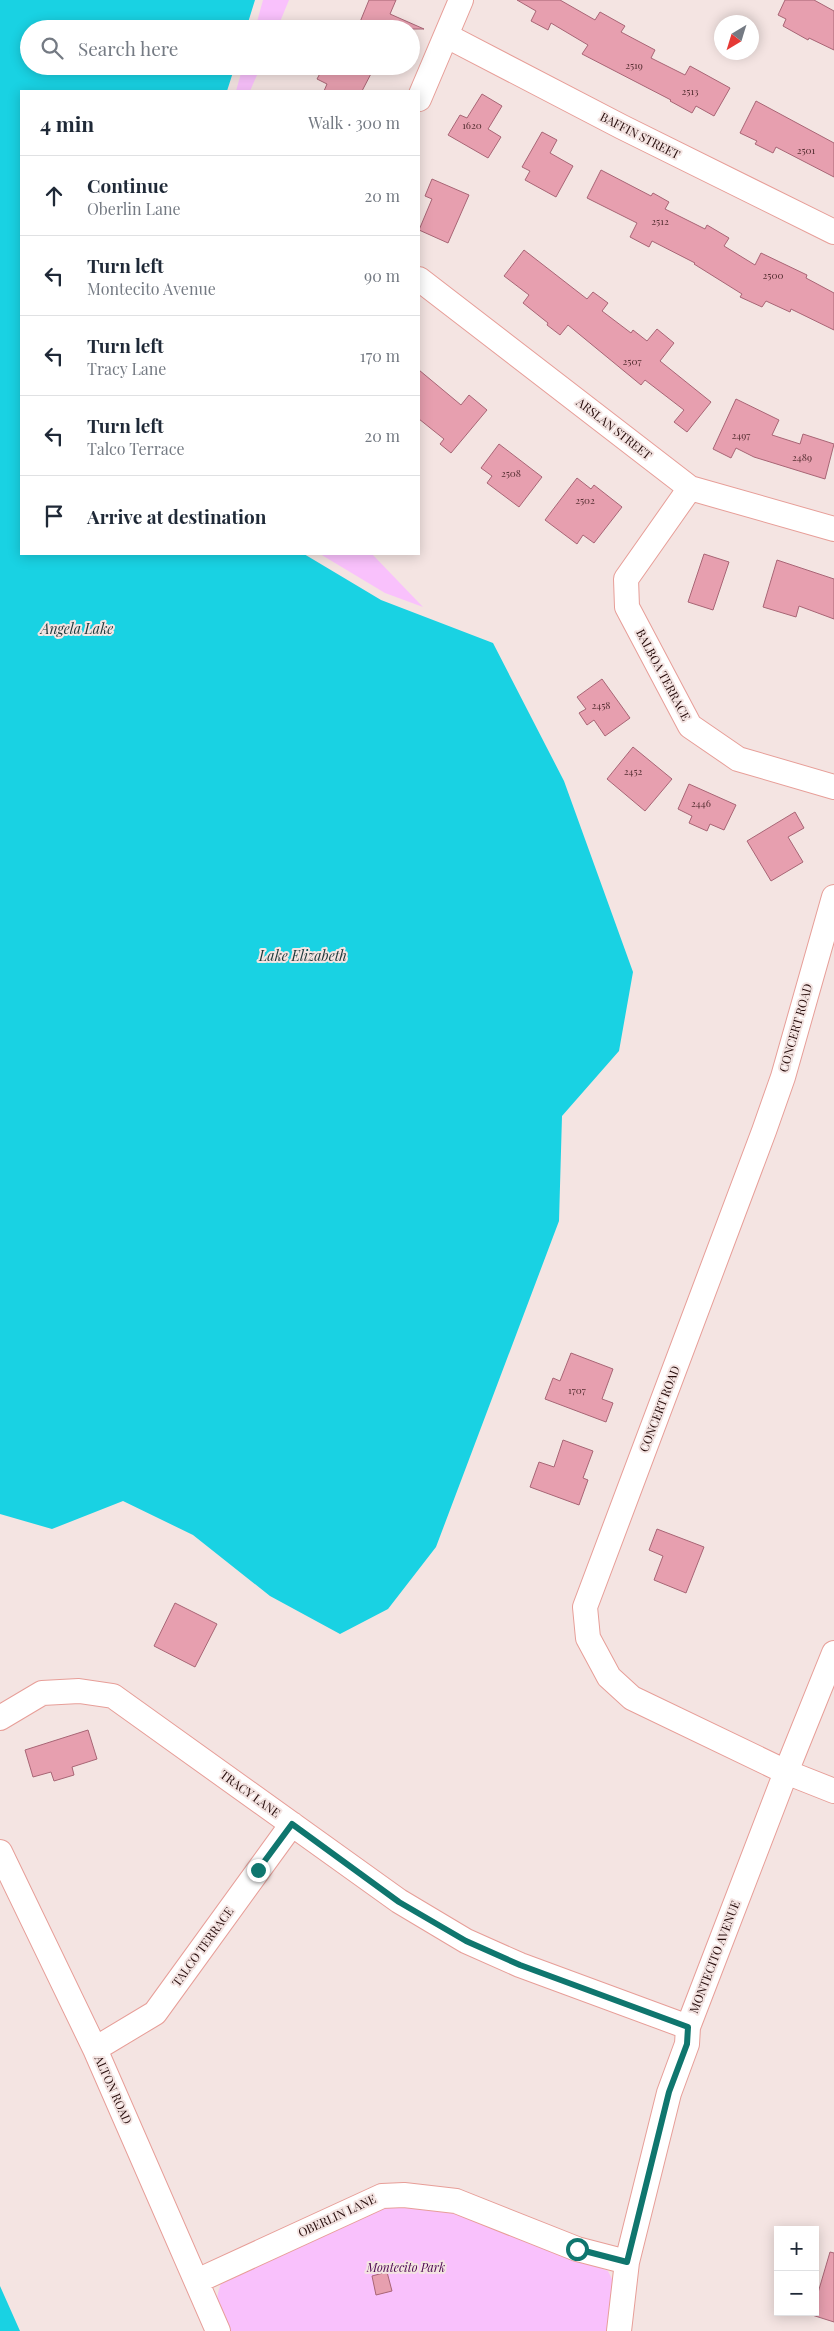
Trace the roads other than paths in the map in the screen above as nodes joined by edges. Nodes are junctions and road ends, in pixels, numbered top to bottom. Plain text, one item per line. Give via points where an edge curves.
1 (461, 0) edge
2 (447, 36) junction
3 (420, 97) edge
4 (834, 232) edge
5 (420, 280) edge
6 (690, 488) junction
7 (834, 528) edge
8 (834, 787) edge
9 (834, 898) edge
10 (834, 1653) edge
11 (0, 1718) edge
12 (786, 1772) junction
13 (834, 1791) edge
14 (292, 1824) junction
15 (0, 1852) edge
16 (688, 2027) junction
17 (95, 2049) junction
18 (627, 2262) junction
19 (197, 2281) junction
20 (218, 2331) edge
21 (619, 2331) edge

1 - 2 street
2 - 3 street
2 - 4 street, BAFFIN STREET
5 - 6 street, ARSLAN STREET
6 - 7 street, ARSLAN STREET
6 - 8 street, BALBOA TERRACE via 626,579 627,607 690,726 738,759
9 - 12 street, CONCERT ROAD via 783,1077 585,1607 588,1638 609,1677 632,1698
10 - 12 street, MONTECITO AVENUE
11 - 14 street, TRACY LANE via 42,1693 79,1691 113,1696
12 - 13 street, CONCERT ROAD
12 - 16 street, MONTECITO AVENUE
14 - 16 street, TRACY LANE via 399,1902 466,1941 528,1968
14 - 17 street, TALCO TERRACE via 155,2013
15 - 17 street, ALTON ROAD
16 - 18 street, MONTECITO AVENUE via 687,2044 669,2092
17 - 19 street, ALTON ROAD
18 - 19 street, OBERLIN LANE via 577,2249 456,2201 404,2195 382,2196
18 - 21 street, MONTECITO AVENUE
19 - 20 street, ALTON ROAD

